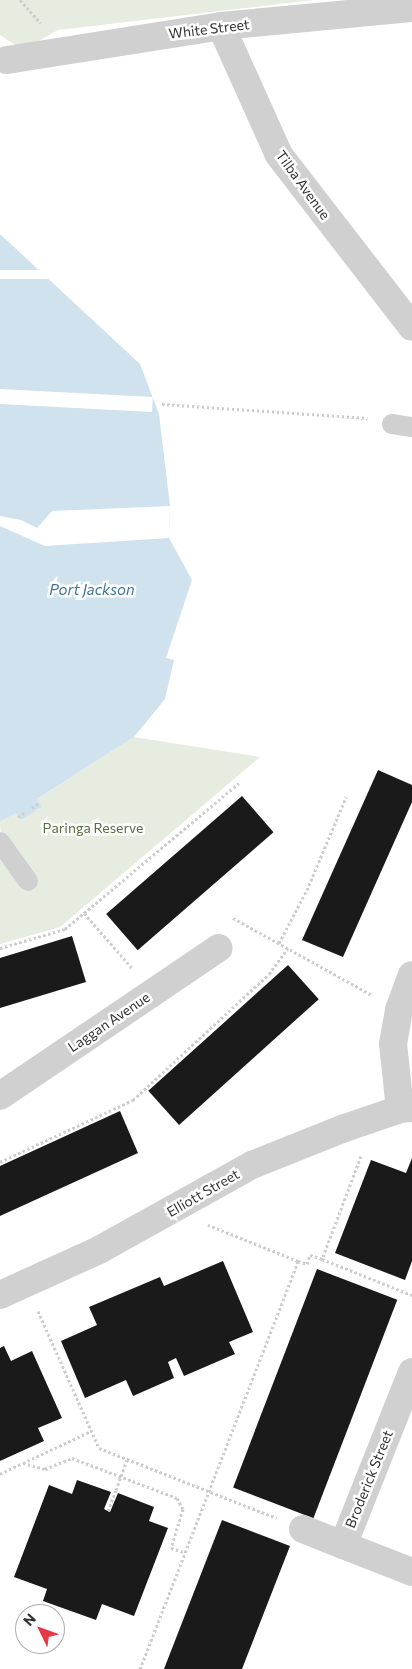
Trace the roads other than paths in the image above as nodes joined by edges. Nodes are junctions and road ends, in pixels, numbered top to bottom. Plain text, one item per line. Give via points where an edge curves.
1 (412, 8) edge
2 (221, 26) junction
3 (7, 60) dead end
4 (412, 327) edge
5 (392, 424) road end
6 (412, 427) edge
7 (0, 842) edge
8 (28, 881) dead end
9 (219, 948) dead end
10 (412, 975) edge
11 (0, 1096) edge
12 (406, 1108) edge
13 (0, 1295) edge
14 (412, 1372) edge
15 (303, 1529) road end
16 (343, 1545) junction
17 (412, 1572) edge

1 - 2 street, White Street
2 - 3 street, White Street
2 - 4 street, Tilba Avenue via 279,155
5 - 6 lane
7 - 8 lane
9 - 11 street, Laggan Avenue
10 - 12 street via 398,1010 393,1044
12 - 13 street, Elliott Street via 375,1117 252,1166 173,1211
14 - 16 street, Broderick Street
15 - 16 street
16 - 17 street, Broderick Street

